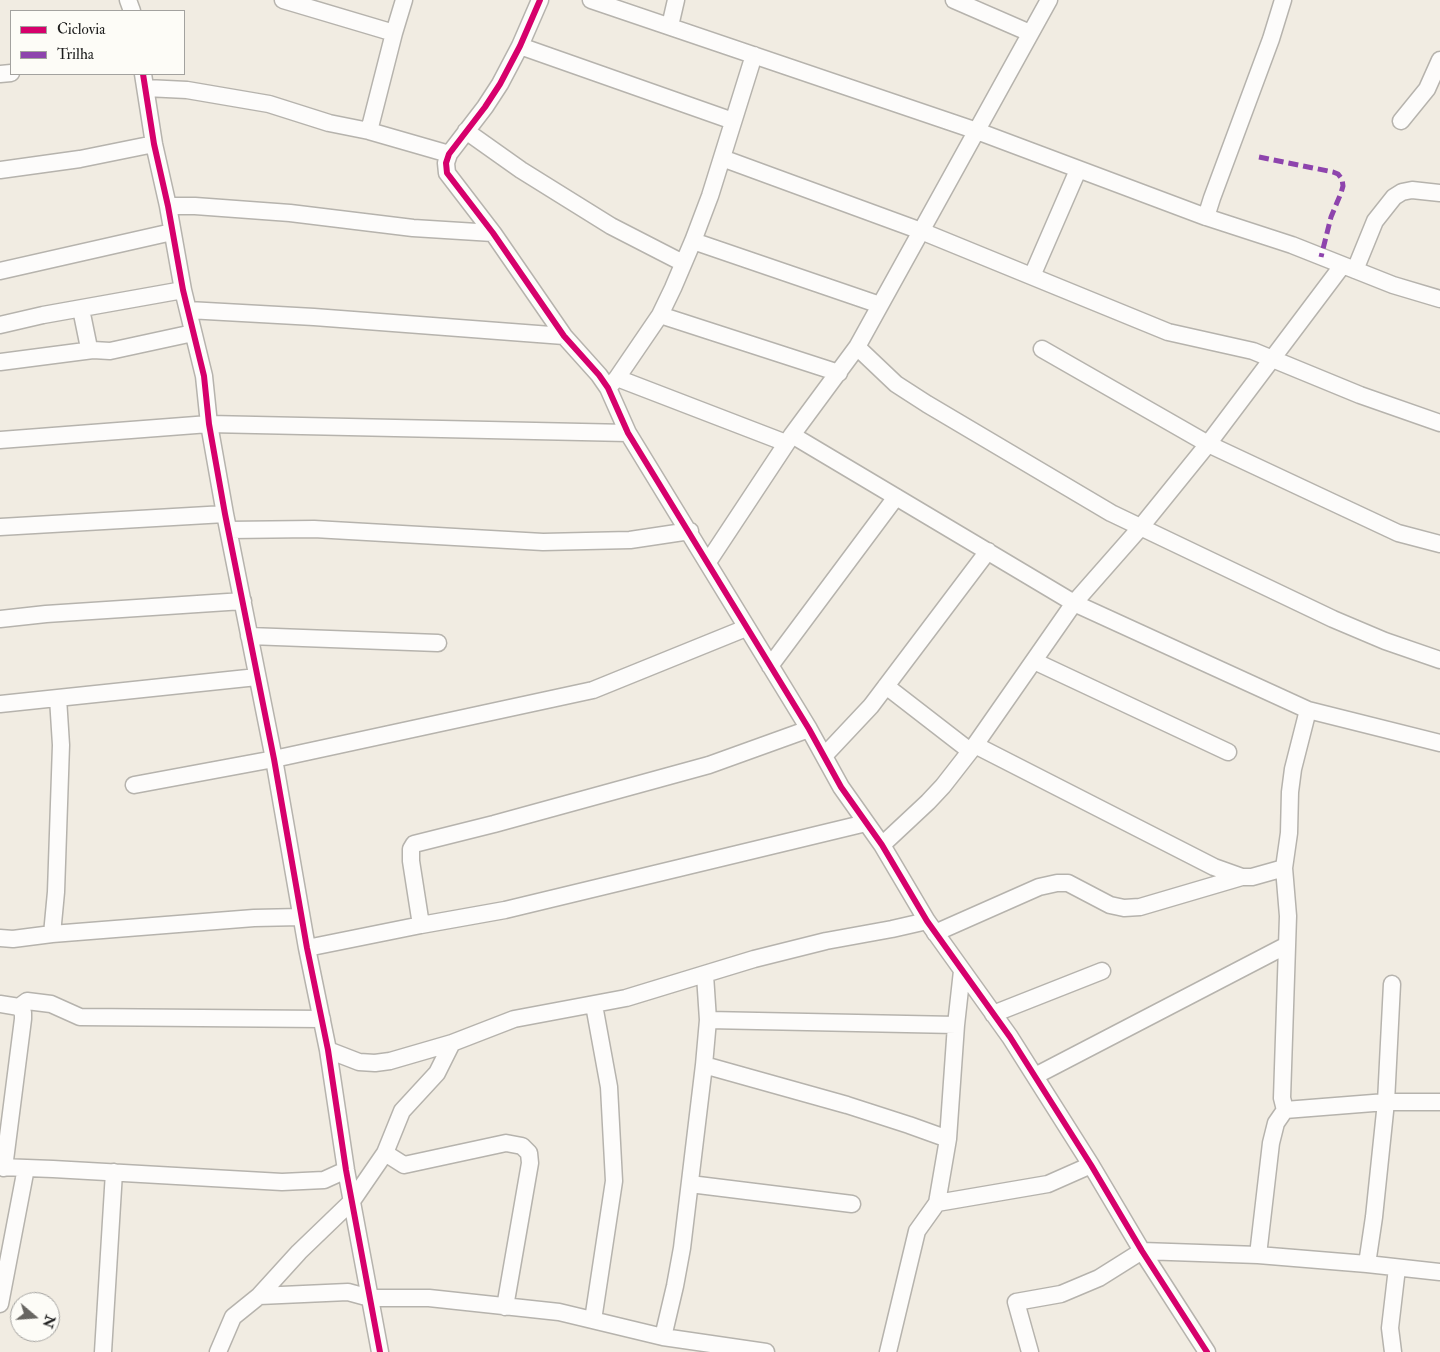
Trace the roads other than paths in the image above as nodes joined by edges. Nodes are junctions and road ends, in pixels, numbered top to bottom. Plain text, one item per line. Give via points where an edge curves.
1 (283, 0) edge
2 (404, 0) edge
3 (540, 0) edge
4 (591, 0) edge
5 (676, 0) edge
6 (954, 0) edge
7 (1049, 0) edge
8 (1283, 0) edge
9 (670, 26) junction
10 (394, 33) junction
11 (1030, 33) junction
12 (520, 46) junction
13 (754, 55) junction
14 (1440, 60) edge
15 (145, 81) edge
16 (733, 121) junction
17 (1401, 121) dead end
18 (369, 130) junction
19 (466, 131) junction
20 (977, 131) junction
21 (154, 144) junction
22 (449, 154) junction
23 (722, 158) junction
24 (0, 170) edge
25 (1078, 170) junction
26 (1440, 193) edge
27 (168, 206) junction
28 (1206, 217) junction
29 (172, 232) junction
30 (921, 232) junction
31 (493, 233) junction
32 (693, 242) junction
33 (683, 263) junction
34 (1348, 268) junction
35 (0, 271) edge
36 (1032, 276) junction
37 (183, 290) junction
38 (1440, 299) edge
39 (880, 305) junction
40 (81, 310) junction
41 (188, 310) junction
42 (660, 315) junction
43 (0, 325) edge
44 (193, 334) junction
45 (564, 336) junction
46 (857, 347) junction
47 (1042, 349) dead end
48 (93, 350) junction
49 (1274, 359) junction
50 (0, 362) edge
51 (838, 372) junction
52 (612, 383) junction
53 (1440, 423) edge
54 (209, 424) junction
55 (628, 433) junction
56 (789, 439) junction
57 (0, 440) edge
58 (1208, 444) junction
59 (896, 496) junction
60 (227, 522) junction
61 (0, 526) edge
62 (1140, 528) junction
63 (690, 531) junction
64 (1440, 544) edge
65 (988, 551) junction
66 (708, 562) junction
67 (243, 600) junction
68 (1074, 603) junction
69 (0, 619) edge
70 (746, 628) junction
71 (249, 636) junction
72 (438, 643) dead end
73 (1440, 660) edge
74 (1034, 661) junction
75 (770, 666) junction
76 (257, 677) junction
77 (886, 686) junction
78 (58, 698) junction
79 (0, 704) edge
80 (1308, 710) junction
81 (809, 729) junction
82 (1440, 742) edge
83 (973, 748) junction
84 (1228, 752) dead end
85 (824, 756) junction
86 (274, 759) junction
87 (134, 785) dead end
88 (866, 823) junction
89 (882, 845) junction
90 (1284, 868) junction
91 (1242, 878) junction
92 (302, 917) junction
93 (421, 925) junction
94 (931, 927) junction
95 (52, 934) junction
96 (0, 938) edge
97 (1287, 945) junction
98 (307, 948) junction
99 (962, 971) junction
100 (1102, 971) dead end
101 (705, 975) junction
102 (1392, 984) dead end
103 (0, 1004) edge
104 (594, 1005) junction
105 (19, 1007) junction
106 (993, 1014) junction
107 (322, 1019) junction
108 (708, 1020) junction
109 (956, 1025) junction
110 (452, 1043) junction
111 (328, 1050) junction
112 (704, 1065) junction
113 (1035, 1076) junction
114 (1386, 1102) junction
115 (1440, 1102) edge
116 (1285, 1110) junction
117 (948, 1139) junction
118 (385, 1153) junction
119 (1091, 1165) junction
120 (2, 1168) edge
121 (26, 1168) junction
122 (346, 1170) junction
123 (114, 1172) junction
124 (690, 1184) junction
125 (352, 1201) junction
126 (937, 1203) junction
127 (852, 1204) dead end
128 (1142, 1251) junction
129 (1258, 1255) junction
130 (1367, 1264) junction
131 (1397, 1268) junction
132 (1440, 1272) edge
133 (259, 1296) junction
134 (370, 1298) junction
135 (0, 1304) edge
136 (505, 1307) junction
137 (593, 1320) junction
138 (663, 1337) junction
139 (103, 1352) edge
140 (218, 1352) edge
141 (380, 1352) edge
142 (766, 1352) edge
143 (888, 1352) edge
144 (1030, 1352) edge
145 (1207, 1352) edge
146 (1393, 1352) edge

1 - 10 street
2 - 10 street
3 - 12 street
4 - 9 street
5 - 9 street
6 - 11 street
7 - 11 street
8 - 28 street
9 - 13 street
10 - 18 street
11 - 20 street
12 - 16 street
12 - 19 street via 485,107
13 - 16 street
13 - 20 street
14 - 17 street via 1427,89
15 - 18 street via 269,104 329,123
15 - 21 street
16 - 23 street
18 - 22 street
19 - 22 street
19 - 33 street via 611,226
20 - 25 street
20 - 30 street
21 - 24 street
21 - 27 street
22 - 31 street via 447,173
23 - 30 street
23 - 32 street
25 - 28 street
25 - 36 street
26 - 34 street via 1412,190 1394,197 1375,221
27 - 29 street
27 - 31 street via 290,213 404,227
28 - 34 street via 1292,245
29 - 35 street
29 - 37 street
30 - 36 street
30 - 39 street
31 - 45 street
32 - 33 street
32 - 39 street
33 - 42 street
34 - 38 street
34 - 49 street
36 - 49 street via 1168,332
37 - 40 street
37 - 41 street
39 - 46 street
40 - 43 street
40 - 48 street via 89,348
41 - 44 street
41 - 45 street
42 - 51 street
42 - 52 street
44 - 48 street via 110,351
44 - 54 street via 204,376
45 - 52 street
46 - 51 street
46 - 62 street via 896,384 927,404
47 - 58 street
48 - 50 street
49 - 53 street via 1312,377
49 - 58 street
51 - 56 street
52 - 55 street
52 - 56 street
54 - 55 street
54 - 57 street
54 - 60 street
55 - 63 street
56 - 59 street
56 - 66 street
58 - 62 street
58 - 64 street via 1398,533
59 - 65 street
59 - 75 street
60 - 61 street
60 - 63 street via 543,542 630,540
60 - 67 street
62 - 68 street
62 - 73 street via 1339,621
63 - 66 street
65 - 68 street
65 - 77 street
66 - 70 street
67 - 69 street
67 - 71 street
68 - 74 street
68 - 80 street
70 - 75 street
70 - 86 street via 593,690
71 - 72 street
71 - 76 street
74 - 83 street
74 - 84 street
75 - 81 street
76 - 78 street
76 - 86 street
77 - 83 street
77 - 85 street via 846,735
78 - 79 street
78 - 95 street via 61,745
80 - 82 street
80 - 90 street via 1293,768
81 - 85 street
81 - 93 street via 709,765 414,844 411,861
83 - 89 street via 928,802
83 - 91 street
85 - 88 street
86 - 87 street
86 - 92 street
88 - 89 street
88 - 93 street via 505,910
89 - 94 street
90 - 91 street
90 - 97 street
91 - 94 street via 1140,908 1110,904 1068,883 1057,883
92 - 95 street
92 - 98 street
93 - 98 street
94 - 99 street
94 - 101 street via 892,929 826,941
95 - 96 street
97 - 113 street
97 - 116 street via 1282,1098
98 - 107 street
99 - 106 street
99 - 109 street
100 - 106 street
101 - 104 street
101 - 108 street
102 - 114 street
103 - 105 street
104 - 110 street via 514,1019
104 - 137 street via 609,1087 614,1180
105 - 107 street via 27,1001 50,1004 80,1017
105 - 120 street via 23,1019
106 - 113 street
107 - 111 street
108 - 109 street
108 - 112 street
109 - 117 street
110 - 111 street via 376,1063 359,1062
110 - 118 street via 437,1074 402,1111
111 - 122 street
112 - 117 street via 847,1105
112 - 124 street
113 - 119 street
114 - 115 street
114 - 116 street
114 - 130 street
116 - 129 street via 1276,1123 1271,1143
117 - 126 street
118 - 125 street
118 - 136 street via 404,1166 506,1143 522,1146 529,1152 530,1163
119 - 126 street via 1048,1184
119 - 128 street
120 - 121 street
121 - 123 street
121 - 135 street
122 - 123 street via 324,1180 282,1182
122 - 125 street
123 - 139 street
124 - 127 street
124 - 138 street via 680,1258
125 - 133 street
125 - 134 street
126 - 143 street via 917,1230
128 - 129 street
128 - 144 street via 1099,1278 1061,1294 1016,1302
128 - 145 street
129 - 130 street
130 - 131 street
131 - 132 street
131 - 146 street via 1390,1328
133 - 134 street via 348,1292
133 - 140 street via 234,1317
134 - 136 street via 429,1298
134 - 141 street
136 - 137 street via 559,1312
137 - 138 street
138 - 142 street

